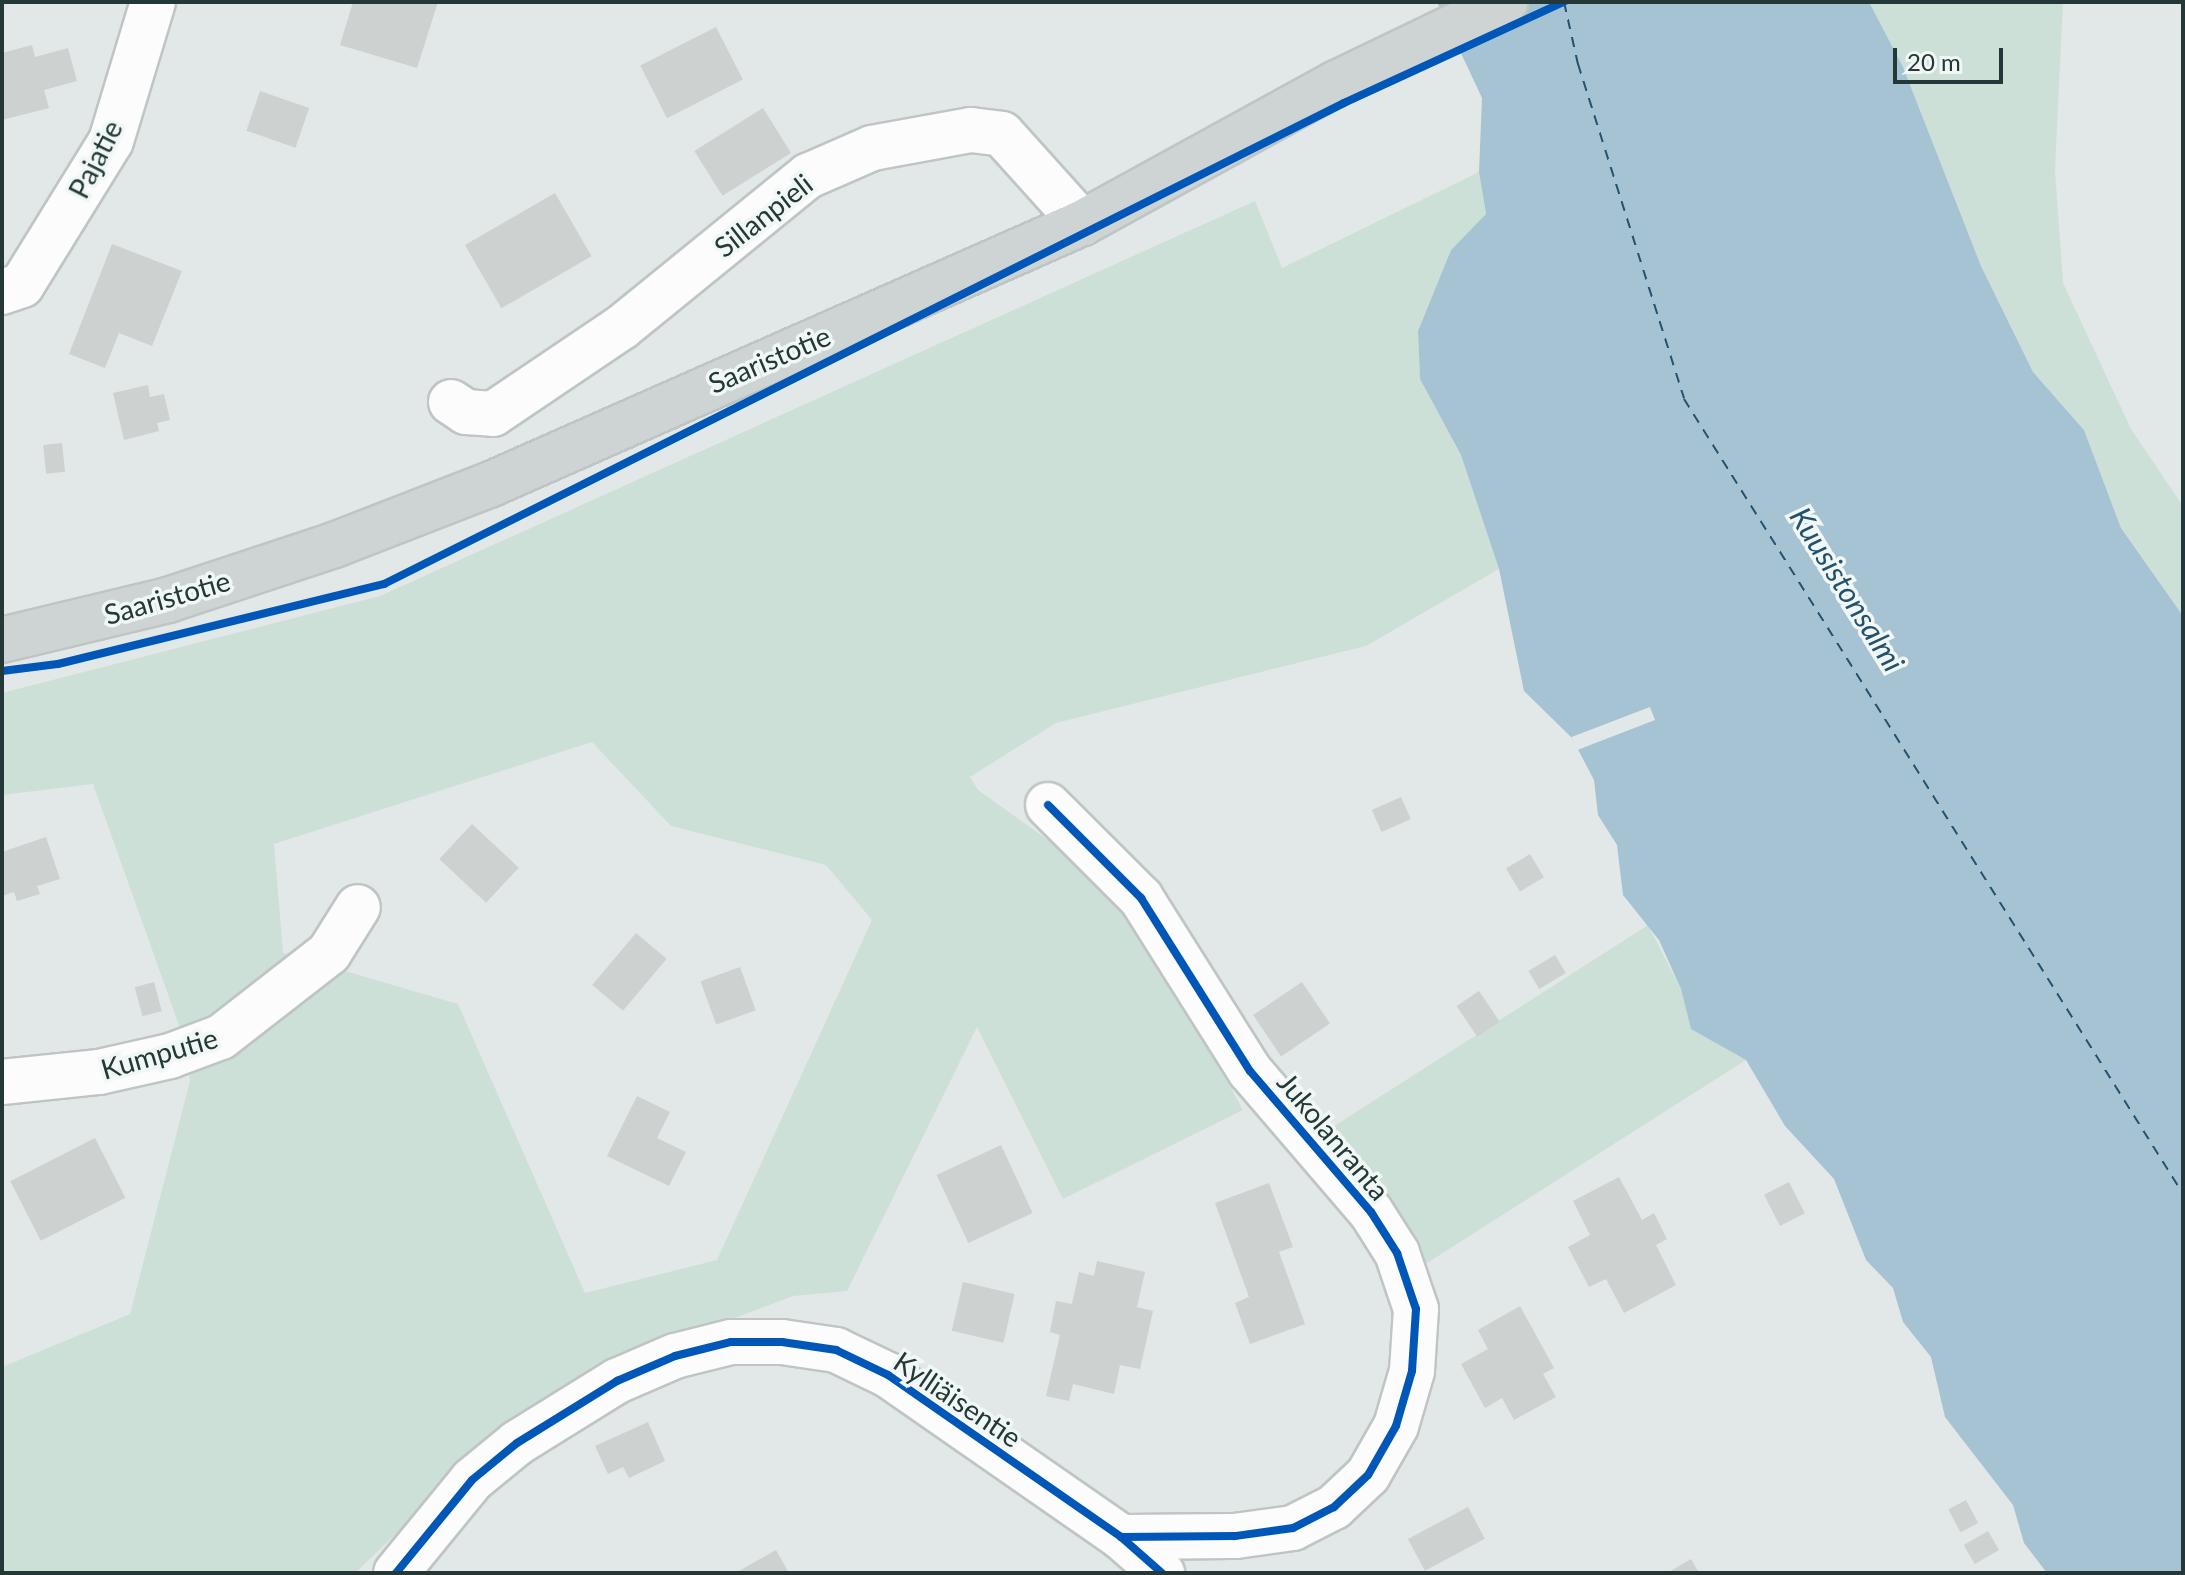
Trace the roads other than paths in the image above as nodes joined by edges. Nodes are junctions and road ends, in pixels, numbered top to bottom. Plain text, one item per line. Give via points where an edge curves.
1 (153, 2) edge
2 (1505, 2) edge
3 (1082, 223) junction
4 (2, 292) edge
5 (451, 402) dead end
6 (2, 640) edge
7 (1048, 805) dead end
8 (358, 907) dead end
9 (2, 1082) edge
10 (1121, 1537) junction
11 (396, 1573) edge
12 (1162, 1573) edge

1 - 4 street, Pajatie via 111,141 22,285
2 - 3 main road, Saaristotie via 1337,83
3 - 5 street, Sillanpieli via 1002,134 971,130 872,148 808,176 622,327 493,414 466,412
3 - 6 main road, Saaristotie via 489,485 334,545 168,600
7 - 10 street, Jukolanranta via 1141,898 1250,1071 1371,1212 1397,1253 1416,1309 1412,1371 1396,1426 1368,1475 1334,1507 1293,1528 1235,1536
8 - 9 street, Kumputie via 329,953 221,1037 170,1056 99,1072
10 - 11 street, Kylliäisentie via 888,1375 836,1350 731,1342 675,1356 617,1381 517,1443 472,1480
10 - 12 street, Kylliäisentie

